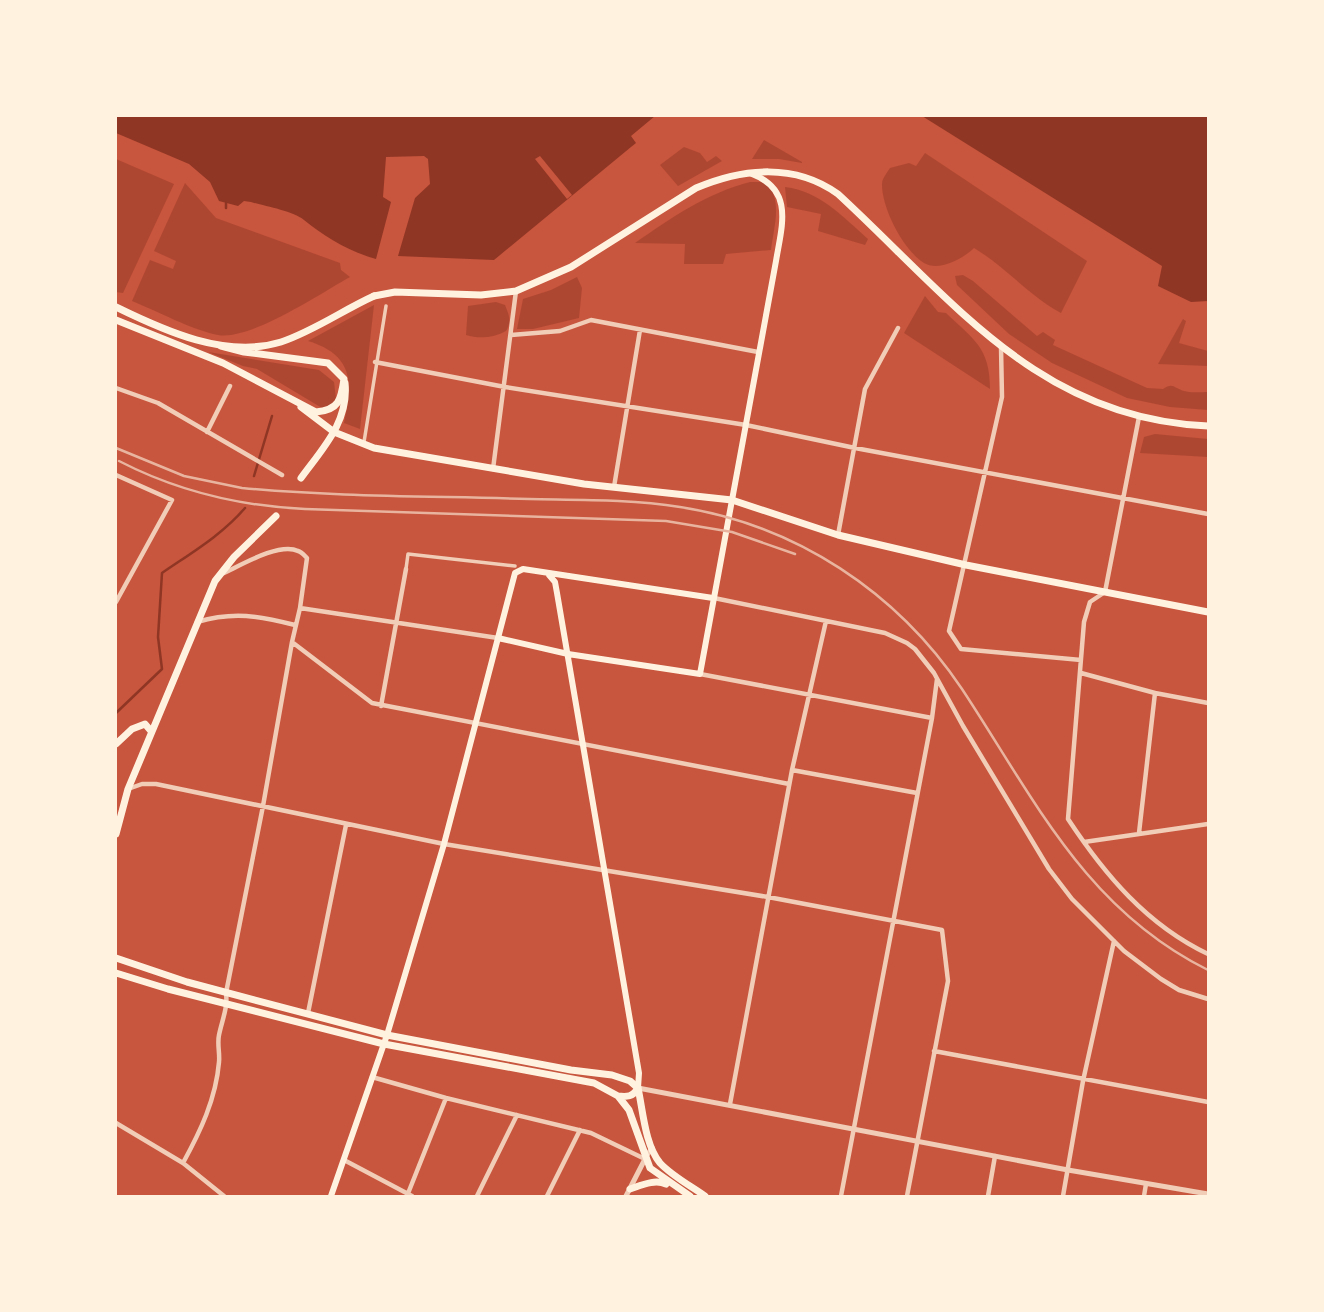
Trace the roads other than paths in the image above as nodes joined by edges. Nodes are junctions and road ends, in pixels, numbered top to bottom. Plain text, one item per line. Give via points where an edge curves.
1 (747, 172) junction
2 (516, 291) junction
3 (386, 306) dead end
4 (116, 307) edge
5 (116, 320) edge
6 (898, 328) dead end
7 (640, 330) junction
8 (511, 335) junction
9 (221, 346) junction
10 (1001, 346) junction
11 (758, 352) junction
12 (375, 362) junction
13 (344, 379) junction
14 (230, 386) dead end
15 (505, 387) junction
16 (116, 388) edge
17 (292, 399) junction
18 (628, 405) junction
19 (1139, 417) junction
20 (746, 425) junction
21 (1209, 426) edge
22 (207, 432) junction
23 (334, 432) junction
24 (363, 445) junction
25 (855, 448) junction
26 (493, 469) junction
27 (985, 471) junction
28 (116, 475) edge
29 (282, 475) dead end
30 (301, 478) dead end
31 (614, 488) junction
32 (1124, 498) junction
33 (731, 503) junction
34 (1209, 514) edge
35 (275, 516) dead end
36 (838, 535) junction
37 (966, 565) junction
38 (515, 566) dead end
39 (407, 569) joint
40 (220, 574) junction
41 (548, 574) junction
42 (1105, 592) junction
43 (713, 598) junction
44 (116, 601) edge
45 (300, 608) junction
46 (1209, 612) edge
47 (826, 621) junction
48 (197, 622) junction
49 (397, 623) junction
50 (296, 625) junction
51 (498, 639) junction
52 (292, 642) junction
53 (568, 654) junction
54 (1081, 660) junction
55 (1081, 673) junction
56 (700, 674) junction
57 (937, 678) junction
58 (1155, 693) junction
59 (809, 695) junction
60 (1209, 703) edge
61 (382, 706) junction
62 (932, 718) junction
63 (476, 722) junction
64 (151, 731) junction
65 (116, 744) edge
66 (583, 745) junction
67 (792, 770) junction
68 (789, 784) junction
69 (128, 789) junction
70 (917, 793) junction
71 (264, 806) junction
72 (1209, 824) edge
73 (346, 825) junction
74 (1139, 833) junction
75 (116, 834) edge
76 (1084, 842) junction
77 (444, 844) junction
78 (603, 870) junction
79 (768, 897) junction
80 (892, 921) junction
81 (1114, 941) junction
82 (1209, 954) edge
83 (116, 958) edge
84 (116, 973) edge
85 (226, 993) junction
86 (1209, 999) edge
87 (228, 1004) junction
88 (308, 1013) junction
89 (387, 1035) junction
90 (384, 1044) junction
91 (934, 1051) junction
92 (372, 1077) junction
93 (1083, 1081) junction
94 (638, 1088) junction
95 (618, 1096) junction
96 (446, 1098) junction
97 (1209, 1102) edge
98 (730, 1104) junction
99 (517, 1115) junction
100 (116, 1123) edge
101 (854, 1128) junction
102 (580, 1130) junction
103 (917, 1140) junction
104 (652, 1147) junction
105 (995, 1155) junction
106 (645, 1159) junction
107 (344, 1160) junction
108 (183, 1164) junction
109 (1068, 1170) junction
110 (1146, 1184) junction
111 (680, 1189) junction
112 (628, 1193) edge
113 (1209, 1194) edge
114 (225, 1196) edge
115 (331, 1196) edge
116 (409, 1196) edge
117 (477, 1196) edge
118 (547, 1196) edge
119 (690, 1196) edge
120 (705, 1196) edge
121 (841, 1196) edge
122 (908, 1196) edge
123 (988, 1196) edge
124 (1063, 1196) edge
125 (1144, 1196) edge

1 - 2 main road via 696,188 571,267
1 - 10 main road via 801,176 827,186
1 - 11 main road via 766,179 776,189 782,212
2 - 8 street
2 - 9 main road via 481,295 395,292 374,296 280,342
3 - 12 street
4 - 9 main road
5 - 17 main road via 223,363
6 - 25 street via 865,389
7 - 8 street via 592,320 560,331
7 - 11 street
7 - 18 street
8 - 15 street
9 - 13 main road via 328,363
10 - 19 main road via 1078,396
10 - 27 street via 1002,397
11 - 20 main road
12 - 15 street
12 - 24 street
13 - 17 main road via 341,398 327,411 316,412
13 - 23 main road via 346,402
14 - 22 street
15 - 18 street
15 - 26 street
16 - 22 street via 158,403
17 - 23 main road
18 - 20 street
18 - 31 street
19 - 21 main road
19 - 32 street
20 - 25 street
20 - 33 main road
22 - 29 street
23 - 24 main road
23 - 30 main road
24 - 26 main road
25 - 27 street
25 - 36 street
26 - 31 main road
27 - 32 street
27 - 37 street
28 - 44 street via 172,500
31 - 33 main road
32 - 34 street
32 - 42 street
33 - 36 main road
33 - 43 main road
35 - 40 main road
36 - 37 main road
37 - 42 main road
37 - 54 street via 949,631 961,649
38 - 39 street via 408,554
39 - 49 street
40 - 45 street via 285,548 298,550 307,558
40 - 48 main road
41 - 43 main road
41 - 51 main road via 523,569 515,573
41 - 53 main road via 555,582
42 - 46 main road
42 - 54 street via 1090,602
43 - 47 street
43 - 56 main road
45 - 49 street
45 - 50 street
47 - 57 street via 885,633 906,643
47 - 59 street
48 - 50 street via 242,615
48 - 64 main road
49 - 51 street
49 - 61 street
50 - 52 street
51 - 53 main road
51 - 63 main road
52 - 61 street
52 - 71 street
53 - 56 main road
53 - 66 main road
54 - 55 street
55 - 58 street
55 - 76 street via 1068,819
56 - 59 street
57 - 62 street
57 - 81 street via 1049,869
58 - 60 street
58 - 74 street
59 - 62 street
59 - 67 street
61 - 63 street
62 - 70 street
63 - 66 street
63 - 77 main road
64 - 65 main road via 145,724 139,725
64 - 69 main road
66 - 68 street
66 - 78 main road
67 - 68 street
67 - 70 street
68 - 79 street
69 - 71 street via 156,785
69 - 75 main road
70 - 80 street
71 - 73 street
71 - 85 street
72 - 74 street
73 - 77 street
73 - 88 street
74 - 76 street
76 - 82 street via 1129,898 1180,939
77 - 78 street
77 - 89 main road
78 - 79 street
78 - 94 main road
79 - 80 street
79 - 98 street
80 - 91 street via 942,930 948,981
80 - 101 street
81 - 86 street via 1170,985
81 - 93 street
83 - 85 main road
84 - 87 main road
85 - 87 street
85 - 88 main road
87 - 90 main road
87 - 108 street via 218,1038 220,1061 214,1090 202,1128
88 - 89 main road
89 - 90 main road
89 - 94 main road via 612,1075
90 - 92 main road
90 - 95 main road via 594,1083
91 - 93 street
91 - 103 street
92 - 96 street
92 - 107 main road
93 - 97 street
93 - 109 street
94 - 95 main road via 630,1096
94 - 98 street
94 - 104 main road
95 - 106 main road via 629,1110
96 - 99 street
96 - 116 street
98 - 101 street
99 - 102 street
99 - 117 street
100 - 108 street
101 - 103 street
101 - 121 street
102 - 106 street
102 - 118 street
103 - 105 street
103 - 122 street
104 - 106 street
104 - 120 main road via 662,1165
105 - 109 street
105 - 123 street
106 - 111 main road via 653,1171
106 - 112 street
107 - 115 main road
107 - 116 street
108 - 114 street
109 - 110 street
109 - 124 street
110 - 113 street
110 - 125 street
111 - 112 main road via 662,1182 647,1183
111 - 119 main road

